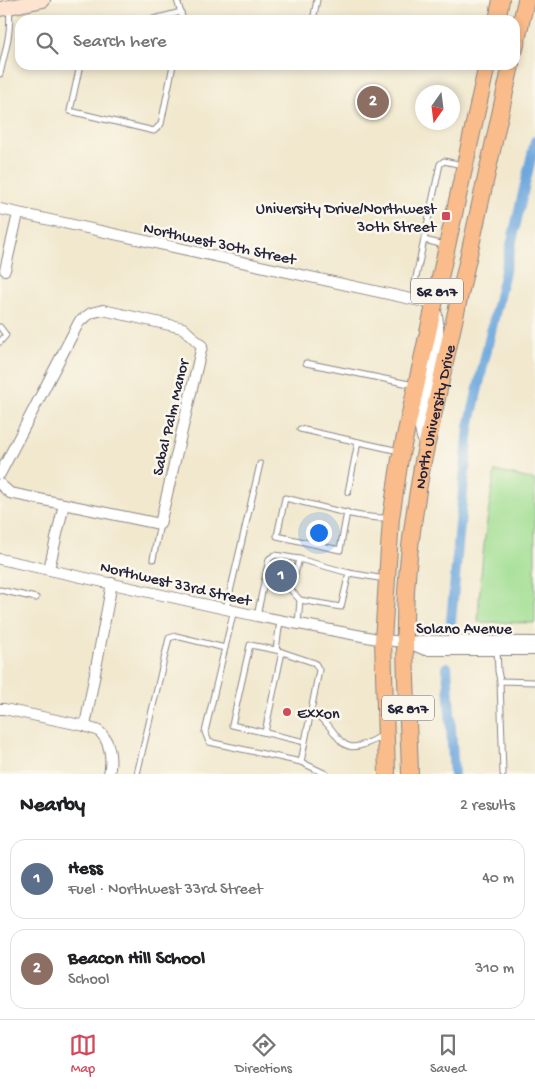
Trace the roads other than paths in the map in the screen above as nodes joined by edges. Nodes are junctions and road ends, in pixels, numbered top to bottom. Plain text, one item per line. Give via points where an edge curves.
1 (43, 0) edge
2 (177, 0) edge
3 (318, 0) edge
4 (501, 0) edge
5 (526, 0) edge
6 (5, 8) edge
7 (181, 12) junction
8 (169, 15) edge
9 (182, 15) edge
10 (314, 15) edge
11 (498, 15) edge
12 (520, 27) edge
13 (79, 70) edge
14 (172, 70) edge
15 (486, 70) edge
16 (511, 70) edge
17 (0, 74) edge
18 (469, 144) junction
19 (465, 165) junction
20 (0, 209) edge
21 (18, 214) junction
22 (424, 240) junction
23 (447, 246) junction
24 (6, 270) dead end
25 (459, 296) junction
26 (415, 300) junction
27 (434, 304) junction
28 (0, 327) edge
29 (0, 342) edge
30 (306, 363) dead end
31 (416, 385) junction
32 (300, 429) dead end
33 (358, 442) junction
34 (426, 450) junction
35 (402, 452) junction
36 (260, 464) dead end
37 (0, 474) edge
38 (0, 484) edge
39 (348, 492) dead end
40 (64, 504) junction
41 (347, 512) junction
42 (391, 518) junction
43 (160, 524) junction
44 (0, 559) edge
45 (153, 559) dead end
46 (299, 559) junction
47 (49, 569) junction
48 (349, 573) junction
49 (386, 579) junction
50 (112, 583) junction
51 (0, 590) edge
52 (36, 598) dead end
53 (300, 600) junction
54 (230, 610) junction
55 (257, 616) junction
56 (280, 620) junction
57 (298, 624) junction
58 (383, 640) junction
59 (405, 642) junction
60 (535, 642) edge
61 (226, 648) junction
62 (497, 649) junction
63 (276, 650) junction
64 (535, 650) edge
65 (282, 652) junction
66 (500, 681) junction
67 (535, 682) edge
68 (0, 709) edge
69 (311, 712) junction
70 (85, 726) junction
71 (265, 732) junction
72 (386, 734) junction
73 (305, 742) junction
74 (301, 762) junction
75 (109, 774) edge
76 (137, 774) edge
77 (326, 774) edge
78 (387, 774) edge
79 (410, 774) edge
80 (503, 774) edge

1 - 6 main road
2 - 7 lane
3 - 10 lane
4 - 11 main road
5 - 12 main road
6 - 17 lane via 11,21
7 - 8 lane
7 - 9 lane
13 - 14 lane via 70,111 154,130 161,124
15 - 18 main road, North University Drive / SR 817
16 - 25 main road, North University Drive / SR 817
18 - 19 main road, North University Drive / SR 817
18 - 25 main road via 473,161 471,184 451,273 453,287
19 - 22 lane via 444,161 440,164
19 - 23 main road, North University Drive / SR 817
20 - 21 street, Northwest 30th Street
21 - 24 street
21 - 26 street, Northwest 30th Street
22 - 23 lane
22 - 26 lane via 415,282
23 - 27 main road, North University Drive / SR 817
25 - 34 main road, North University Drive / SR 817
26 - 27 street, Northwest 30th Street
27 - 31 main road, North University Drive / SR 817
27 - 34 street via 439,316 438,340 420,427
28 - 29 lane via 6,335
30 - 31 lane
31 - 35 main road, North University Drive / SR 817
32 - 33 lane
33 - 35 lane
33 - 39 lane
34 - 59 main road, North University Drive / SR 817 via 413,519
35 - 42 main road, North University Drive / SR 817
36 - 54 lane
37 - 43 street, Sabal Palm Manor via 79,322 91,313 103,310 184,328 202,346
38 - 40 street via 10,493
40 - 43 street
40 - 47 street
41 - 41 lane via 285,498 277,536 340,550
41 - 42 lane
42 - 49 main road, North University Drive / SR 817
43 - 45 lane
44 - 47 street, Northwest 33rd Street
46 - 48 lane
46 - 53 lane via 292,590
46 - 55 lane via 275,555 269,559
47 - 50 street, Northwest 33rd Street
48 - 49 lane
48 - 53 lane via 341,607
49 - 58 main road, North University Drive / SR 817
50 - 54 street, Northwest 33rd Street
50 - 70 street
51 - 52 lane
53 - 57 lane
54 - 55 street, Northwest 33rd Street
54 - 61 lane
55 - 56 street, Northwest 33rd Street
56 - 57 street, Northwest 33rd Street
56 - 63 lane
57 - 58 street, Northwest 33rd Street
58 - 59 street, Northwest 33rd Street
58 - 72 main road, North University Drive / SR 817
59 - 60 street, Solano Avenue
59 - 62 street, Solano Avenue via 425,650
59 - 79 main road, North University Drive / SR 817
61 - 74 lane via 205,732 208,742
61 - 76 lane via 176,636 169,638
62 - 64 street, Solano Avenue
62 - 66 lane
63 - 65 lane
63 - 71 lane via 250,645 232,725
65 - 69 lane via 315,663 319,670
65 - 71 lane
66 - 67 lane
66 - 80 lane
68 - 70 street
69 - 72 lane via 319,716 338,739 354,748 365,746
69 - 73 lane
70 - 75 street via 98,731 106,740 111,762
71 - 73 lane
72 - 78 main road, North University Drive / SR 817
73 - 74 lane
74 - 77 lane

